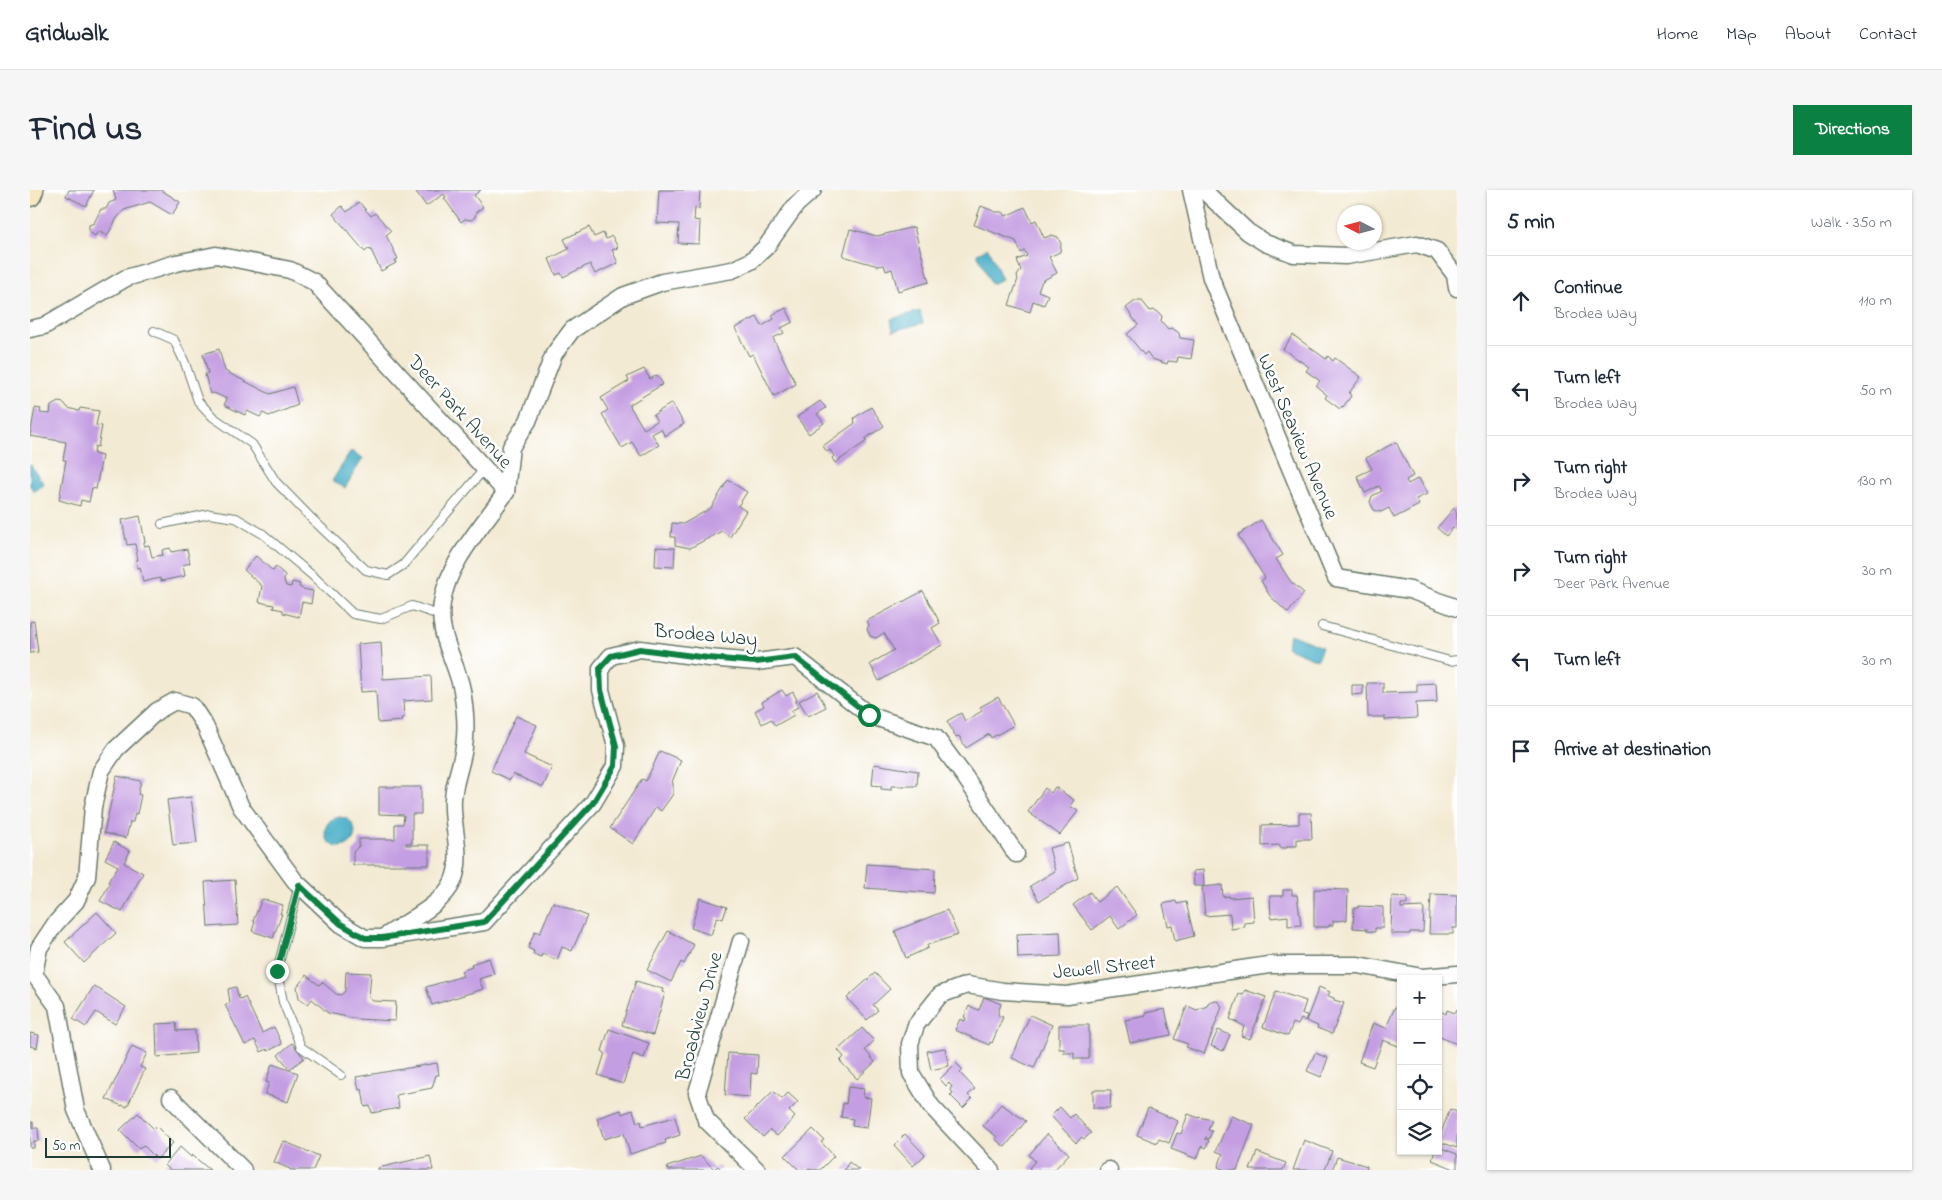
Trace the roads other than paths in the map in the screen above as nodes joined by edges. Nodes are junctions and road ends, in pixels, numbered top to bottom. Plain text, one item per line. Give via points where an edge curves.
1 (32, 190) edge
2 (813, 190) edge
3 (1191, 190) edge
4 (1203, 190) edge
5 (30, 196) edge
6 (1457, 288) edge
7 (30, 329) edge
8 (154, 331) dead end
9 (485, 468) junction
10 (506, 492) junction
11 (162, 524) dead end
12 (1457, 608) edge
13 (442, 616) junction
14 (1322, 626) dead end
15 (1457, 660) edge
16 (1016, 854) dead end
17 (299, 885) junction
18 (382, 938) junction
19 (741, 941) dead end
20 (32, 974) edge
21 (1457, 974) edge
22 (341, 1075) dead end
23 (171, 1098) dead end
24 (102, 1170) edge
25 (243, 1170) edge
26 (757, 1170) edge
27 (991, 1170) edge

1 - 5 street
2 - 10 street via 796,205 766,247 751,261 732,270 662,282 623,296 572,330 554,354 528,421 511,447
3 - 12 street, West Seaview Avenue via 1211,278 1336,578 1410,590
4 - 6 street via 1248,232 1265,243 1294,254 1346,256 1417,244 1436,251 1455,275
7 - 9 street, Deer Park Avenue via 44,326 126,278 176,263 216,255 290,270 314,282
8 - 9 lane via 174,340 198,402 213,417 252,444 276,482 366,570 388,575 403,565
9 - 10 street, Deer Park Avenue
10 - 13 street, Deer Park Avenue via 461,556 446,584
11 - 13 lane via 209,514 236,518 263,534 353,614 381,619 412,606
13 - 18 street, Deer Park Avenue via 443,636 461,685 467,716 453,798 458,861 453,882 441,899
14 - 15 lane via 1450,661
16 - 18 street, Brodea Way via 936,738 869,715 795,657 756,662 640,649 611,656 600,668 601,690 616,746 615,766 593,803 484,922
17 - 18 street via 341,924 365,938
17 - 20 street via 241,807 205,726 192,706 175,701 157,711 116,749 101,771 93,807 87,877 76,901 39,948
17 - 22 lane via 277,971 283,1002 301,1047
19 - 26 street, Broadview Drive via 697,1093 706,1120
20 - 24 street via 57,1006 76,1110
21 - 27 street, Jewell Street via 1422,977 1358,966 1269,965 1067,995 967,985 940,995 916,1025 910,1044 911,1073 931,1106
23 - 25 street

